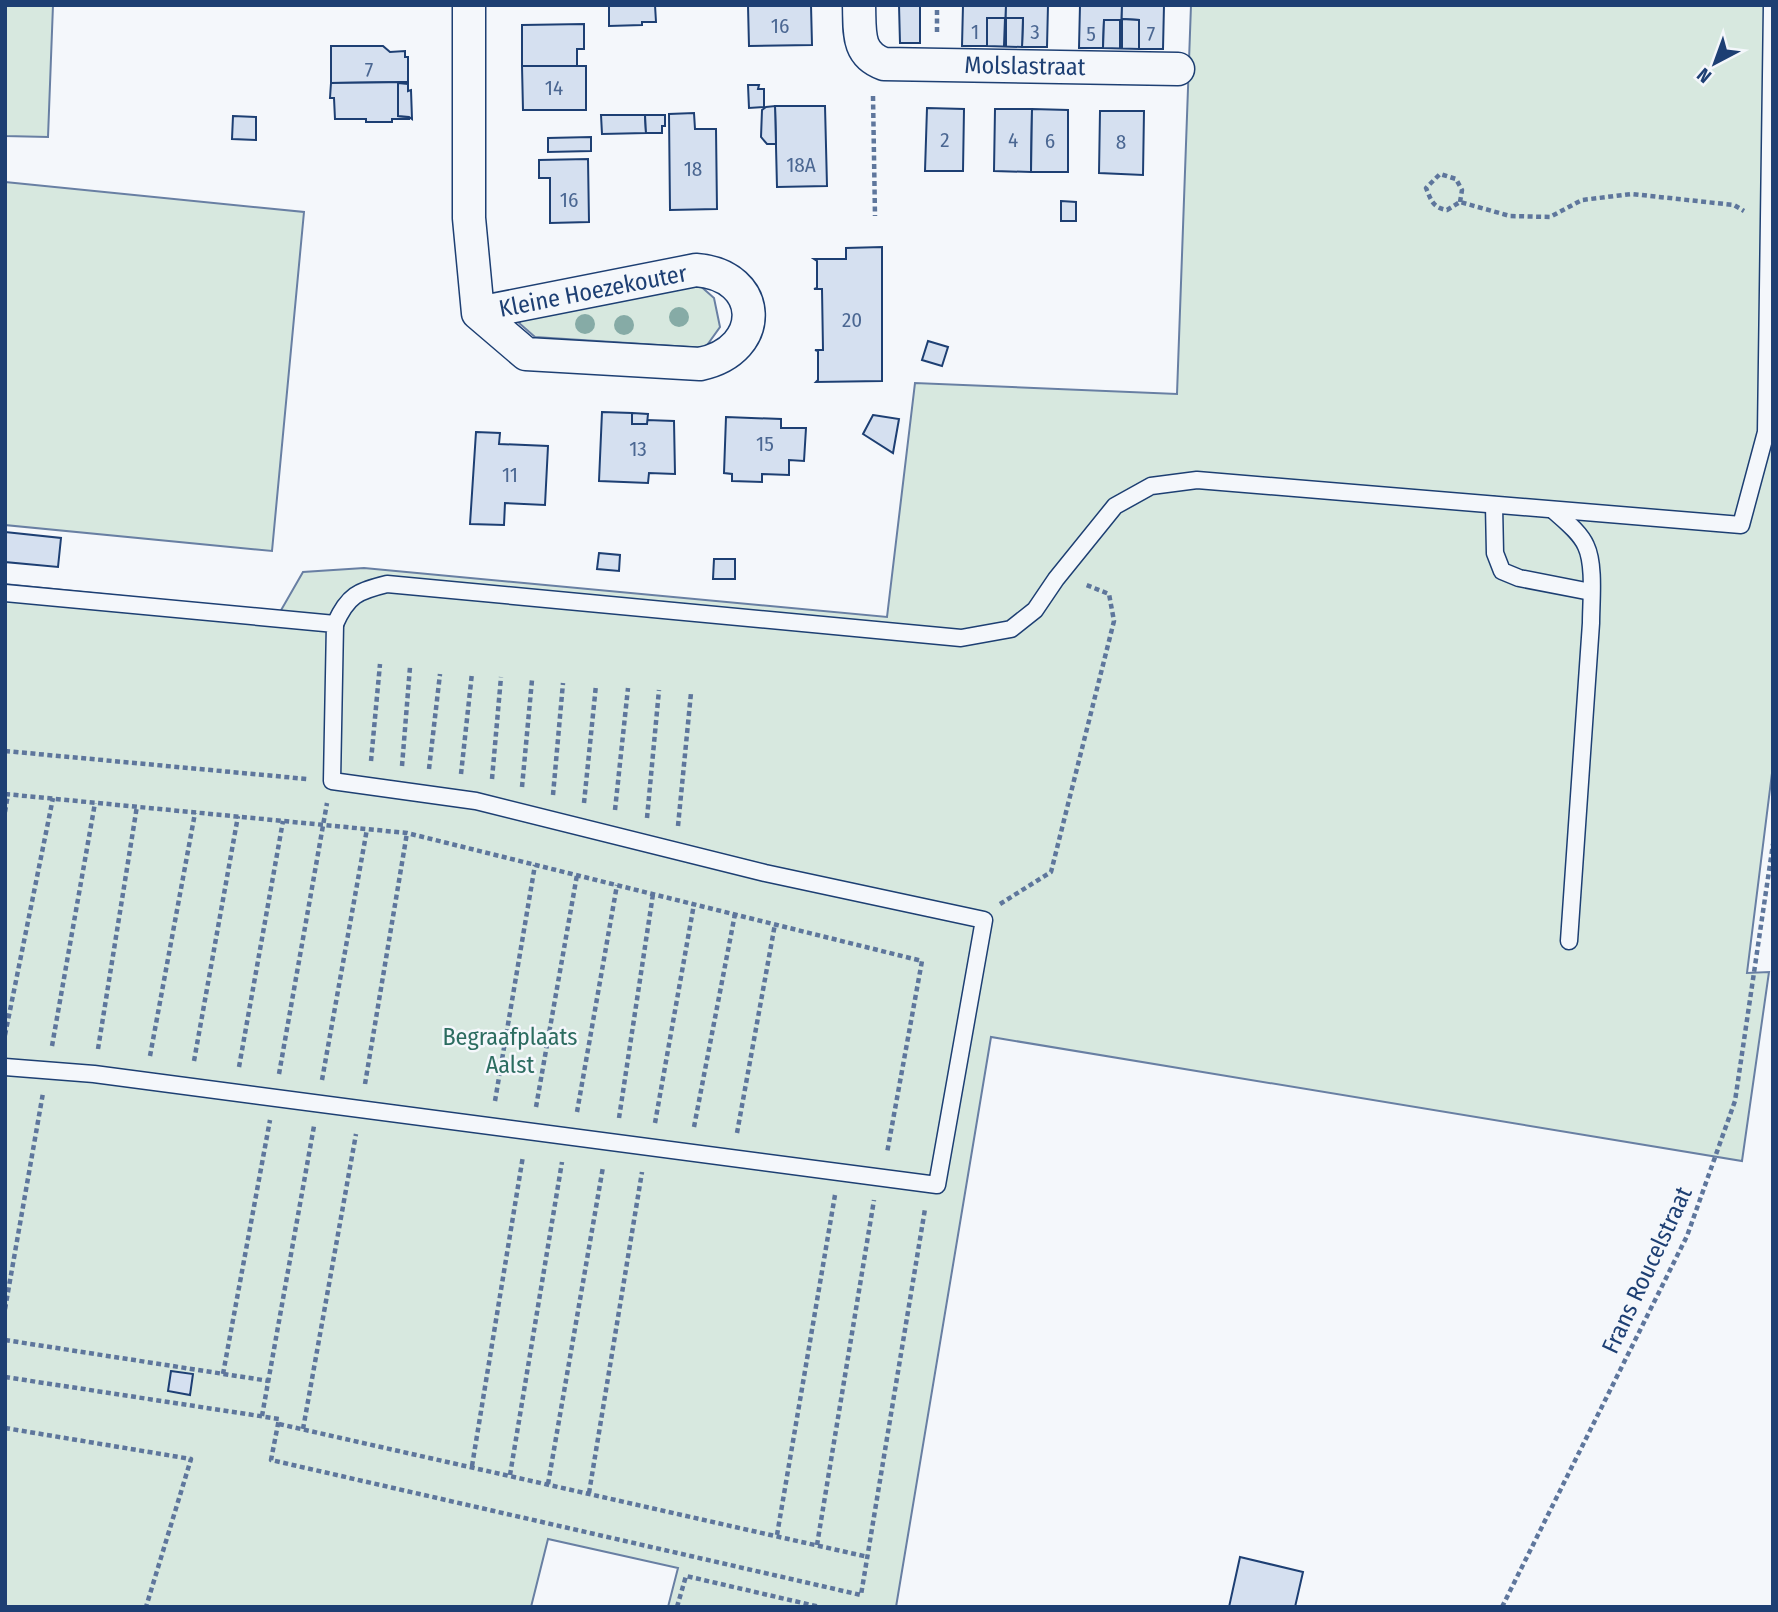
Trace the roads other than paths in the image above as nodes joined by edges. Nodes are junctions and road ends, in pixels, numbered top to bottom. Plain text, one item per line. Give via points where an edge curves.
1 (469, 5) edge
2 (859, 5) edge
3 (1772, 5) edge
4 (1178, 69) dead end
5 (478, 313) junction
6 (1494, 505) junction
7 (1553, 510) junction
8 (1591, 592) junction
9 (5, 593) edge
10 (335, 624) junction
11 (1569, 942) dead end
12 (5, 1067) edge

1 - 5 street, Kleine Hoezekouter via 470,218
2 - 4 street, Molslastraat via 860,38 866,53 884,64
3 - 7 lane via 1766,432 1741,525
5 - 5 street, Kleine Hoezekouter via 526,354 700,364 737,346 746,332 749,314 734,283 696,270
6 - 7 lane
6 - 8 lane via 1495,554 1502,571
6 - 10 lane via 1197,480 1151,486 1115,506 1035,610 1011,629 961,638 387,584 361,590 344,604
7 - 8 lane via 1587,547
8 - 11 lane
9 - 10 lane
10 - 12 lane via 332,781 489,804 765,873 984,920 937,1185 145,1080

